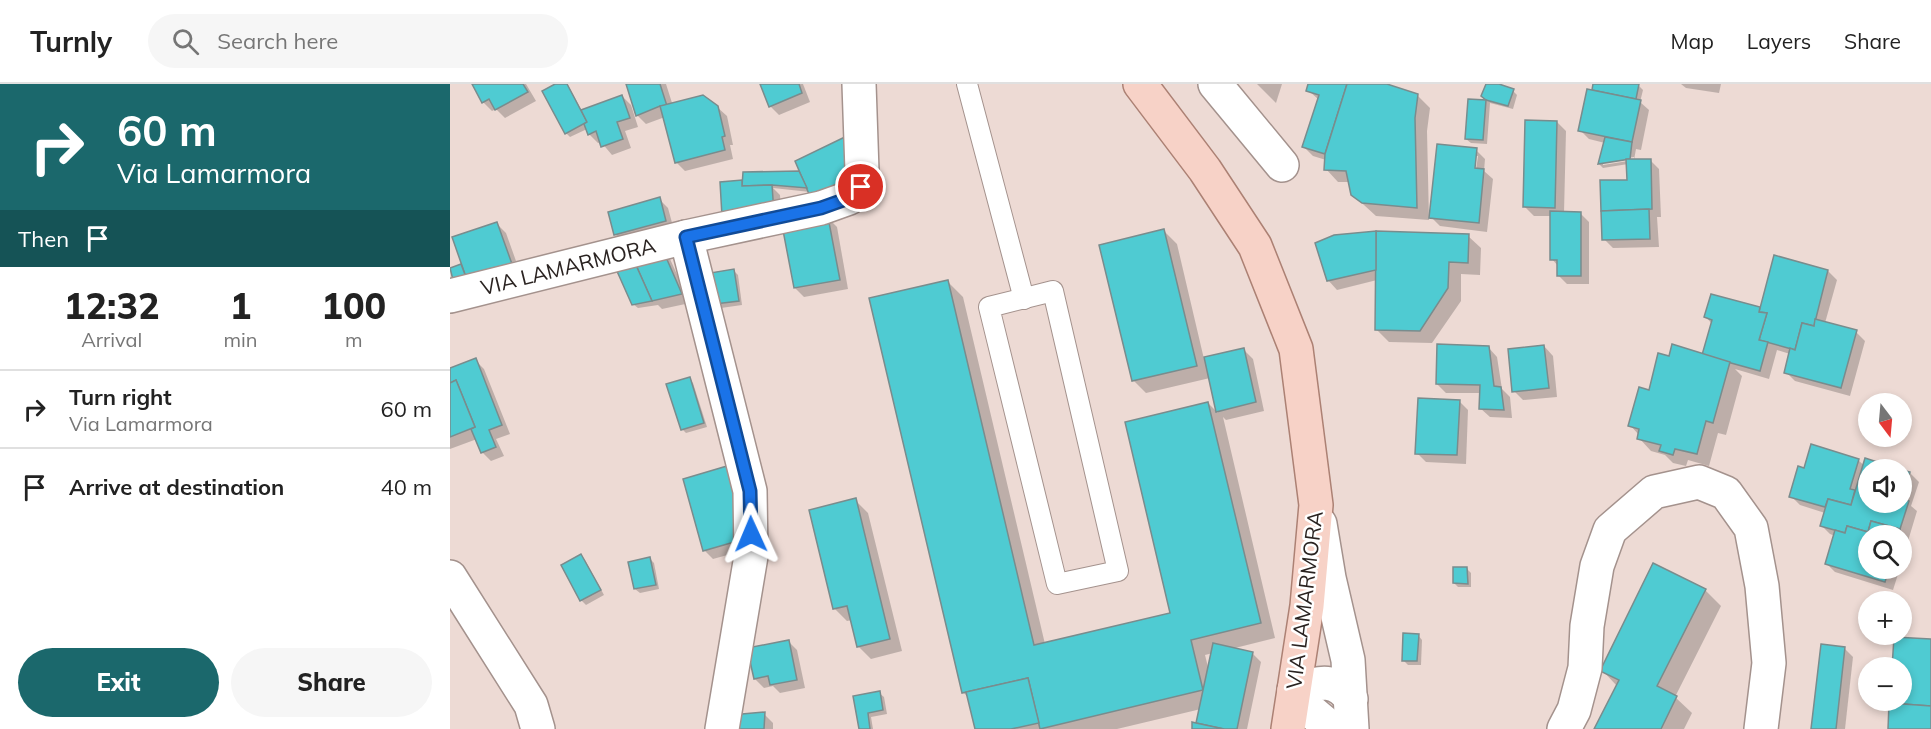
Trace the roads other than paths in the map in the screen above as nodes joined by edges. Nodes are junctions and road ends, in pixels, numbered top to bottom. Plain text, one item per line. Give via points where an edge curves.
1 (859, 84) edge
2 (967, 84) edge
3 (1140, 84) edge
4 (1215, 84) edge
5 (1281, 165) dead end
6 (686, 237) junction
7 (450, 296) edge
8 (1024, 299) junction
9 (1316, 505) junction
10 (450, 577) edge
11 (1294, 690) junction
12 (1351, 714) edge
13 (538, 729) edge
14 (722, 729) edge
15 (1288, 729) edge
16 (1332, 729) edge
17 (1564, 729) edge
18 (1761, 729) edge

1 - 6 street, VIA LAMARMORA via 861,187 849,198 821,208
2 - 8 lane
3 - 9 main road, VIA LAMARMORA via 1205,170 1255,246 1296,349
4 - 5 street
6 - 7 street, VIA LAMARMORA
6 - 14 street via 750,491 751,556
8 - 8 lane via 989,307 1057,584 1118,571 1053,291
9 - 11 main road, VIA LAMARMORA
9 - 12 street via 1348,660
10 - 13 street via 531,705
11 - 12 street via 1335,684 1344,689
11 - 15 main road, VIA LAMARMORA
11 - 16 street via 1307,708
17 - 18 street via 1574,710 1585,668 1597,566 1610,530 1654,492 1699,482 1726,493 1751,528 1762,586 1769,663

